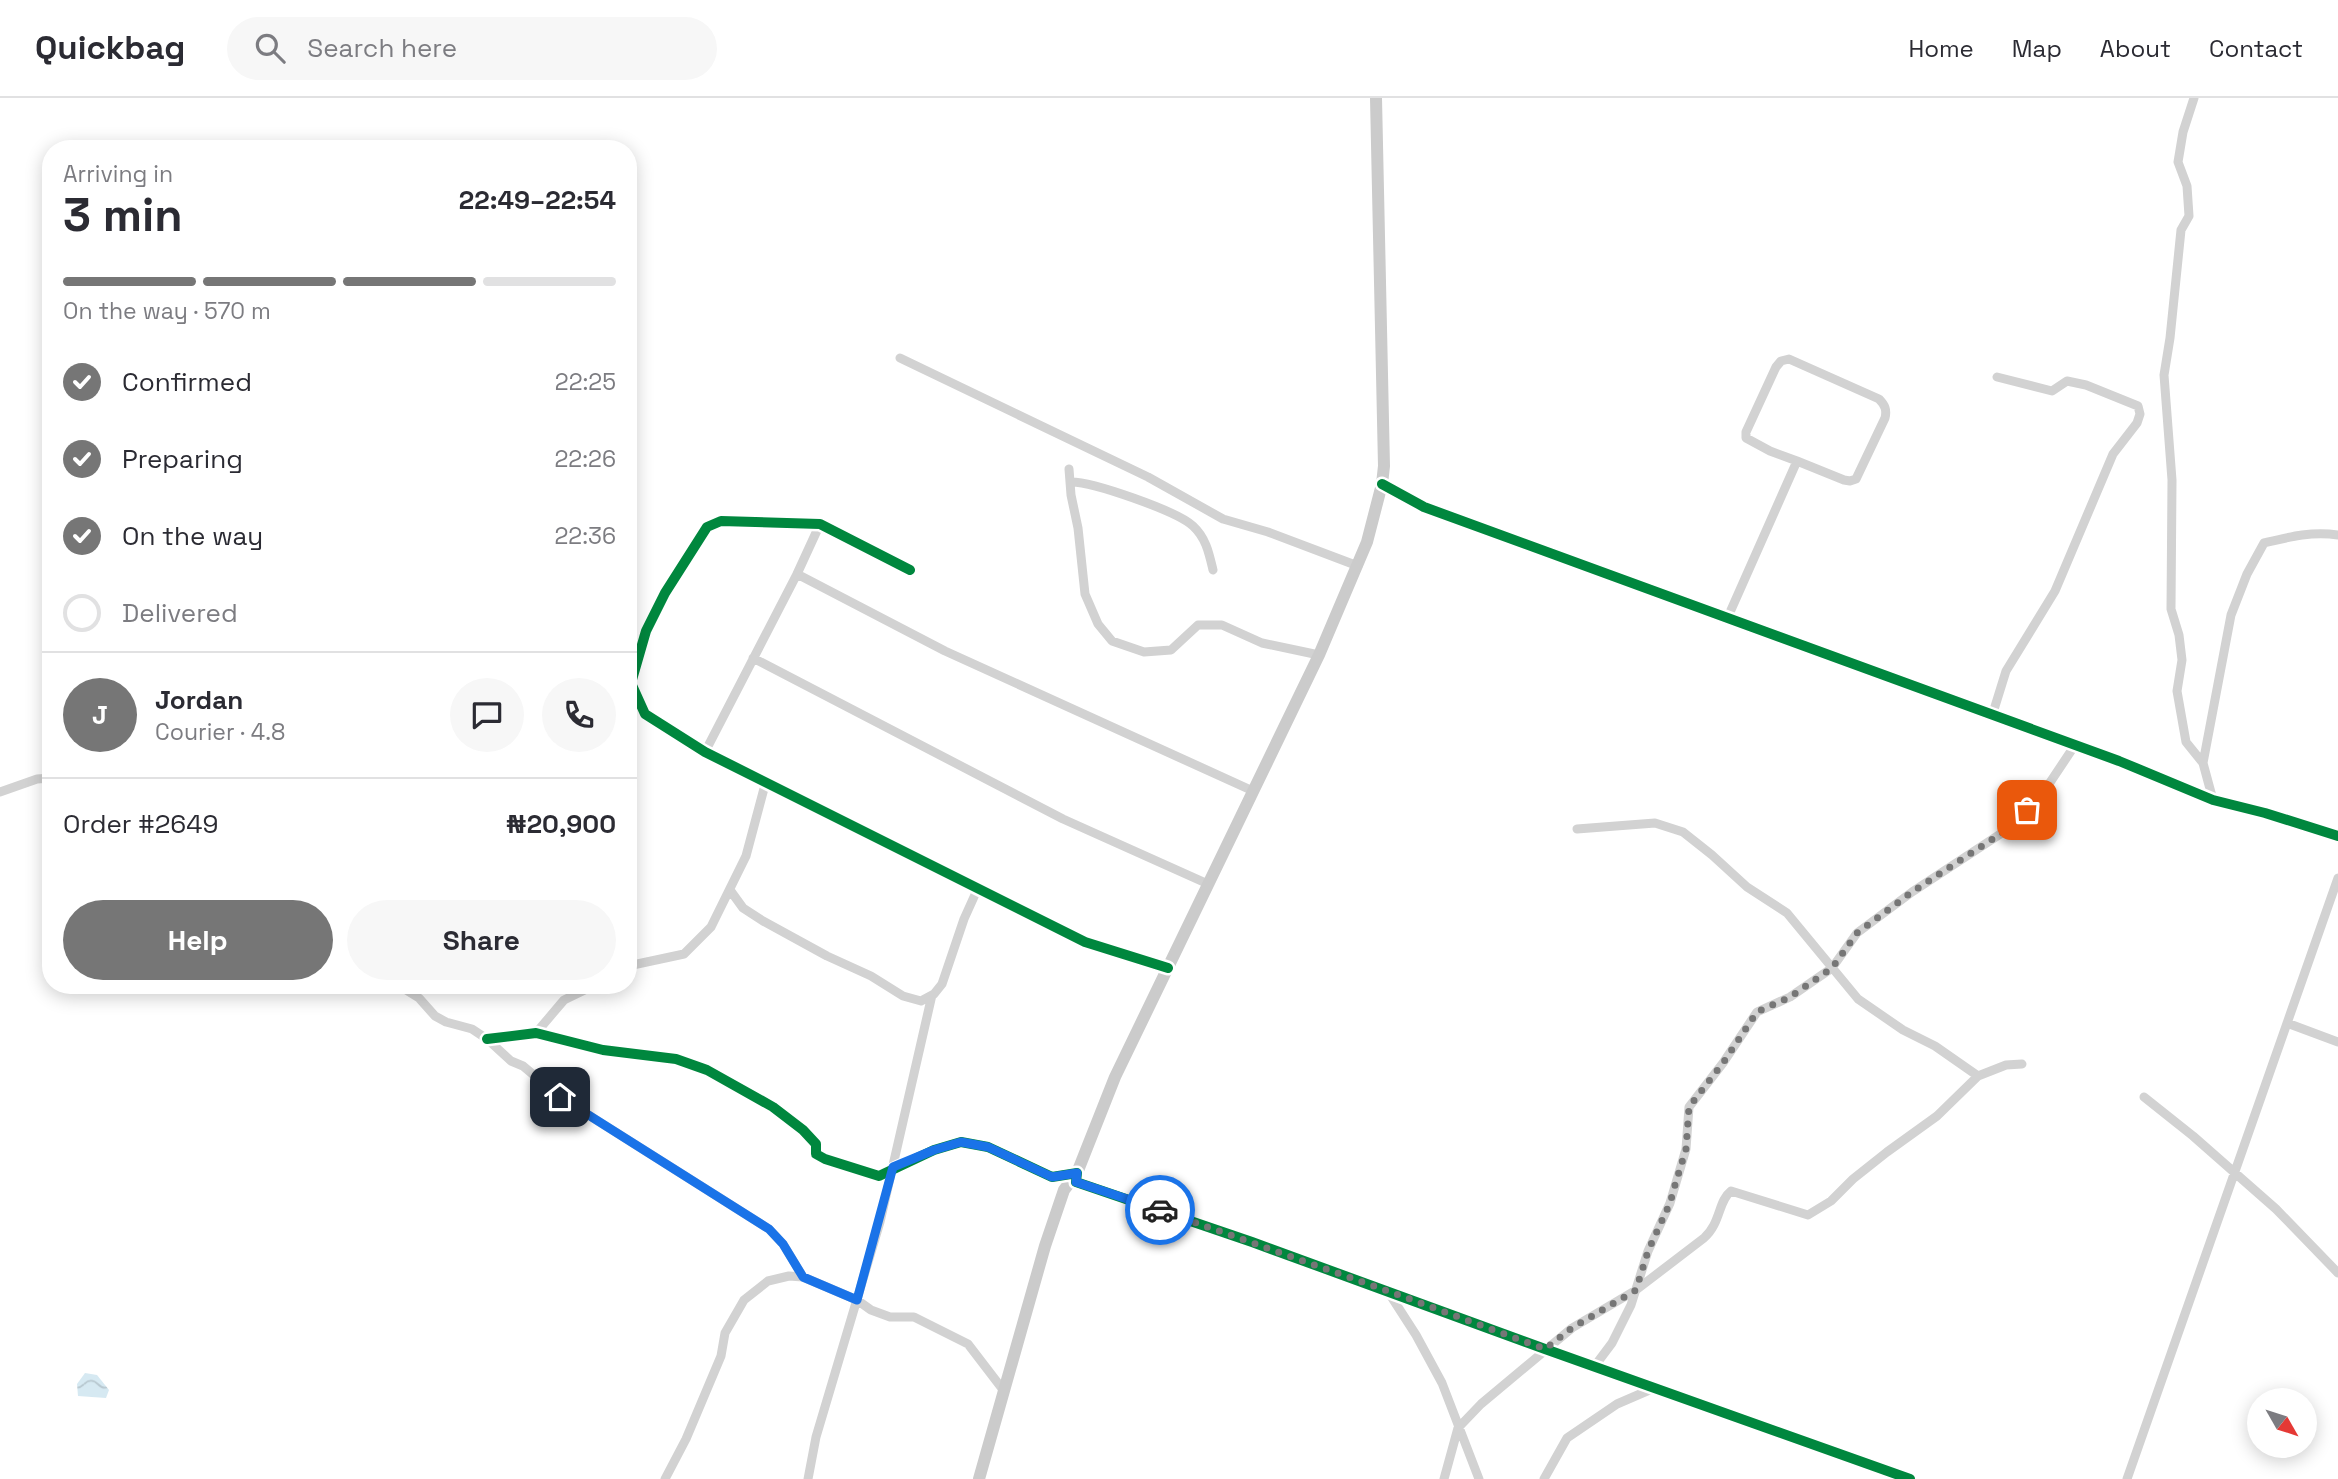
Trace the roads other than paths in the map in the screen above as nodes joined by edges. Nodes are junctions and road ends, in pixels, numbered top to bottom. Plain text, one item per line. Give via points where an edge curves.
1 (1376, 98) edge
2 (2194, 98) edge
3 (900, 359) dead end
4 (1997, 377) dead end
5 (1797, 461) junction
6 (1069, 470) dead end
7 (1070, 482) junction
8 (1382, 484) junction
9 (820, 524) junction
10 (2338, 535) edge
11 (1358, 566) junction
12 (910, 570) dead end
13 (1213, 570) dead end
14 (797, 573) junction
15 (1727, 619) junction
16 (1320, 655) junction
17 (753, 658) junction
18 (637, 662) edge
19 (637, 696) edge
20 (1992, 716) junction
21 (2075, 745) junction
22 (705, 752) junction
23 (2203, 763) junction
24 (42, 779) edge
25 (765, 781) junction
26 (1253, 791) junction
27 (0, 792) edge
28 (2213, 800) junction
29 (1577, 829) dead end
30 (2338, 836) edge
31 (2338, 878) edge
32 (1208, 884) junction
33 (978, 888) junction
34 (730, 890) junction
35 (637, 964) edge
36 (1168, 968) junction
37 (1832, 968) junction
38 (413, 994) edge
39 (576, 994) edge
40 (932, 995) junction
41 (2287, 1023) junction
42 (536, 1033) junction
43 (487, 1039) junction
44 (2338, 1042) edge
45 (2022, 1064) dead end
46 (1978, 1076) junction
47 (2144, 1097) dead end
48 (893, 1167) junction
49 (1077, 1173) junction
50 (2235, 1174) junction
51 (2338, 1273) edge
52 (803, 1277) junction
53 (1387, 1290) junction
54 (1636, 1290) junction
55 (857, 1300) junction
56 (1545, 1349) junction
57 (1594, 1367) junction
58 (1654, 1388) junction
59 (1004, 1391) junction
60 (1458, 1428) junction
61 (665, 1479) edge
62 (808, 1479) edge
63 (979, 1479) edge
64 (1444, 1479) edge
65 (1479, 1479) edge
66 (1544, 1479) edge
67 (1910, 1479) edge
68 (2127, 1479) edge

1 - 8 main road
2 - 23 street via 2178,162 2187,186 2189,216 2181,230 2164,375 2172,480 2171,609 2182,660 2177,691 2186,742
3 - 11 street via 1147,477 1223,519
4 - 20 street via 2052,391 2067,381 2086,385 2138,406 2140,414 2113,454 2055,591 2006,671
5 - 5 street via 1844,480 1857,479 1885,418 1883,403 1789,359 1782,361 1746,438
5 - 15 street
6 - 7 street
7 - 13 street via 1107,488 1192,525 1208,546
7 - 16 street via 1085,594 1098,624 1112,641 1144,652 1171,650 1198,625 1222,625 1262,643
8 - 11 main road
8 - 15 street via 1424,507
9 - 12 street
9 - 14 street
9 - 18 street via 721,521 707,527 660,602
10 - 23 street via 2295,535 2264,543 2231,615
11 - 16 main road
14 - 17 street
14 - 26 street via 945,651
15 - 20 street
16 - 26 main road
17 - 22 street
17 - 32 street via 1063,819
19 - 22 street via 645,714
20 - 21 street
21 - 28 street
21 - 37 street via 2043,793 2011,827 1857,933
22 - 25 street
23 - 28 street
24 - 27 street
25 - 33 street
25 - 34 street via 746,856
26 - 32 main road
28 - 30 street
29 - 37 street via 1655,823 1683,832 1747,887 1787,913
31 - 41 street
32 - 36 main road
33 - 36 street via 1085,942
33 - 40 street via 942,984
34 - 35 street via 711,927 684,954
34 - 40 street via 743,908 827,957 903,996 921,1001
36 - 49 main road via 1115,1077
37 - 46 street via 1858,999
37 - 54 street via 1790,997 1757,1012 1689,1107 1686,1149
38 - 43 street via 435,1016
39 - 42 street via 564,1000
40 - 48 street
41 - 44 street
41 - 50 street
42 - 43 street
42 - 48 street via 603,1050 677,1059 707,1070 773,1107 803,1130 816,1144 816,1154 825,1159 879,1175
43 - 52 street via 560,1097 769,1229
45 - 46 street
46 - 54 street via 1937,1116 1808,1215 1731,1191 1713,1230
47 - 50 street
48 - 49 street via 961,1142 988,1147 1052,1177
48 - 55 street
49 - 53 street via 1076,1182
49 - 59 main road via 1064,1190 1045,1246
50 - 51 street via 2301,1232
50 - 68 street
52 - 55 street
52 - 61 street via 768,1281 744,1300
53 - 56 street
53 - 60 street via 1442,1383
54 - 56 street
54 - 57 street via 1612,1343
55 - 59 street via 890,1317 914,1317 968,1344
55 - 62 street
56 - 57 street
56 - 60 street
57 - 58 street
58 - 66 street via 1617,1404 1567,1438
58 - 67 street
59 - 63 main road
60 - 64 street
60 - 65 street

